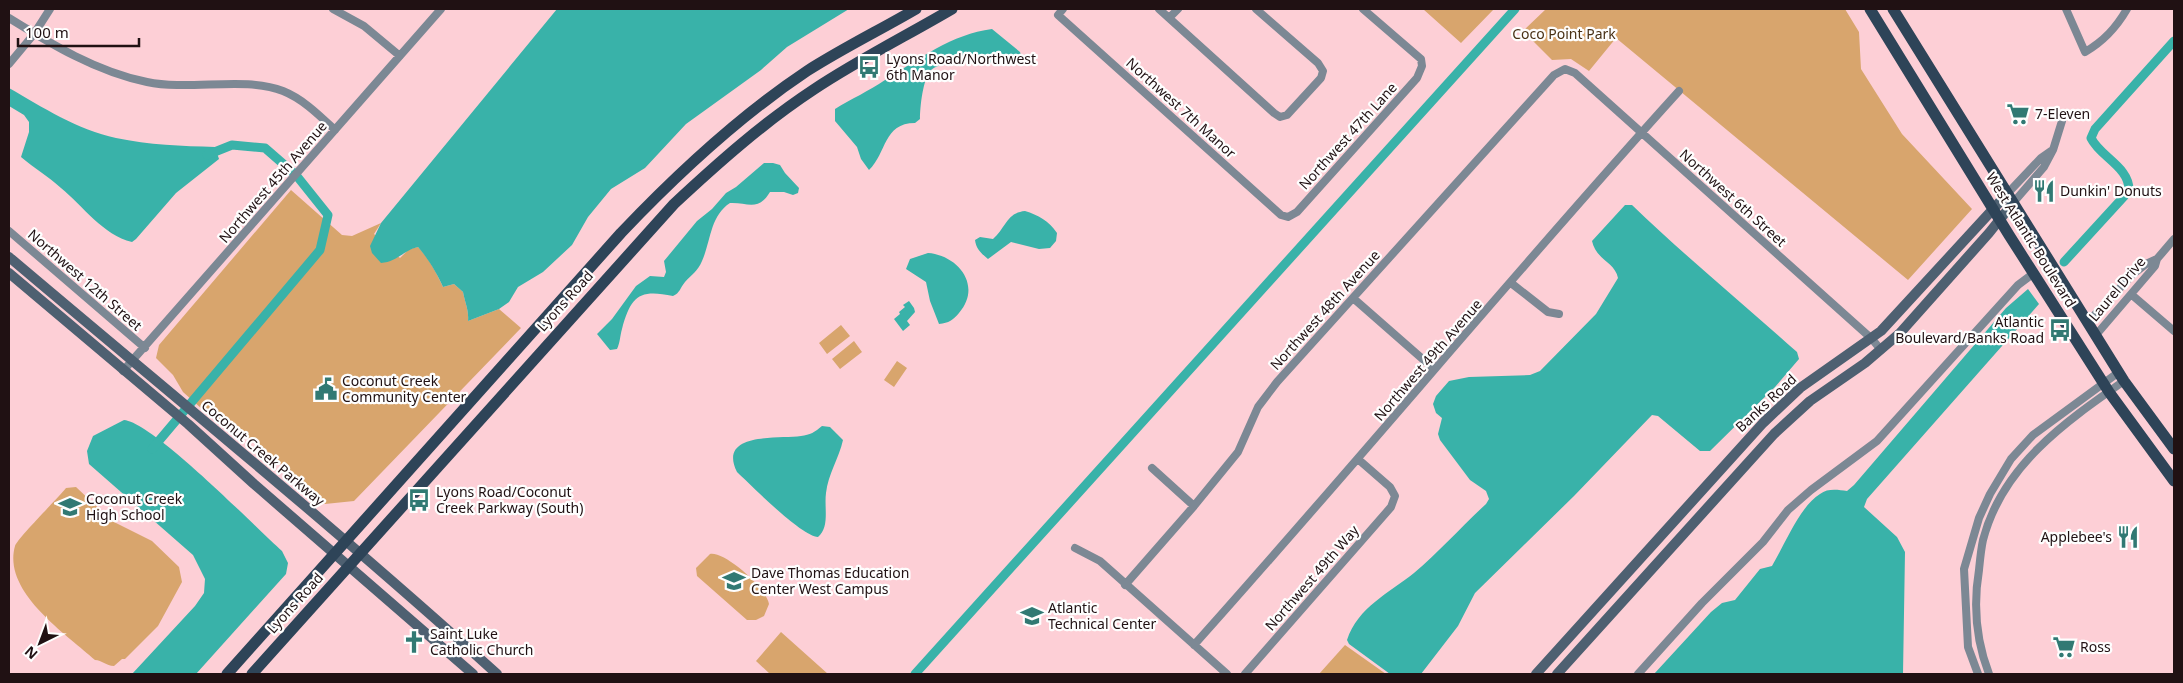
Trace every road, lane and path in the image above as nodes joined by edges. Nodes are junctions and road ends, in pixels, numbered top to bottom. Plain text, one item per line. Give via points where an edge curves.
1 (50, 9) edge
2 (334, 9) edge
3 (441, 9) edge
4 (916, 9) edge
5 (952, 9) edge
6 (1159, 9) edge
7 (1178, 9) edge
8 (1256, 9) edge
9 (1363, 9) edge
10 (1870, 9) edge
11 (1893, 9) edge
12 (2066, 9) edge
13 (2128, 9) edge
14 (1061, 12) edge
15 (9, 18) edge
16 (1169, 18) junction
17 (34, 34) junction
18 (400, 56) junction
19 (9, 64) edge
20 (1565, 69) joint
21 (1679, 91) dead end
22 (2062, 121) dead end
23 (335, 130) junction
24 (1642, 132) junction
25 (2010, 198) junction
26 (1993, 209) junction
27 (1288, 218) joint
28 (2000, 220) junction
29 (9, 231) edge
30 (2174, 239) edge
31 (9, 257) edge
32 (2157, 259) junction
33 (9, 273) edge
34 (2034, 273) junction
35 (1511, 283) junction
36 (2132, 295) junction
37 (1353, 298) junction
38 (1560, 314) dead end
39 (2088, 322) junction
40 (2174, 331) edge
41 (2096, 334) junction
42 (1872, 339) junction
43 (145, 348) junction
44 (1881, 350) junction
45 (132, 361) junction
46 (1434, 369) junction
47 (123, 371) junction
48 (2121, 377) junction
49 (2106, 387) junction
50 (1792, 396) junction
51 (2174, 449) edge
52 (1359, 460) junction
53 (1744, 467) junction
54 (1152, 468) dead end
55 (2174, 481) edge
56 (1194, 506) junction
57 (346, 541) junction
58 (1075, 548) dead end
59 (360, 553) junction
60 (335, 554) junction
61 (349, 566) junction
62 (1126, 585) junction
63 (1194, 645) junction
64 (227, 674) edge
65 (252, 674) edge
66 (473, 674) edge
67 (497, 674) edge
68 (1227, 674) edge
69 (1244, 674) edge
70 (1536, 674) edge
71 (1557, 674) edge
72 (1638, 674) edge
73 (1978, 674) edge
74 (1989, 674) edge

1 - 17 street
2 - 18 street via 364,26
3 - 18 street, Northwest 45th Avenue
4 - 57 main road, Lyons Road via 806,72 758,106 678,175 622,233
5 - 59 main road, Lyons Road via 813,90 711,169 635,246
6 - 16 street
7 - 16 street
8 - 16 street via 1323,71 1321,78 1287,116 1280,117
9 - 27 street, Northwest 47th Lane via 1421,59 1422,66 1417,78 1297,212
10 - 26 main road, West Atlantic Boulevard
11 - 25 main road, West Atlantic Boulevard
12 - 13 street via 2085,52 2101,43
14 - 27 street, Northwest 7th Manor via 1281,216
15 - 17 street
17 - 19 street
17 - 23 street via 98,67 146,82 183,87 256,84 283,91 307,104
18 - 23 street, Northwest 45th Avenue
20 - 24 street, Northwest 6th Street via 1575,73
20 - 37 street, Northwest 48th Avenue via 1554,75
21 - 24 street, Northwest 49th Avenue
22 - 25 street, Banks Road via 2053,150 2041,158
23 - 43 street, Northwest 45th Avenue
24 - 35 street, Northwest 49th Avenue via 1576,204
24 - 42 street, Northwest 6th Street
25 - 26 street, Banks Road
25 - 28 street, Banks Road
25 - 39 main road, West Atlantic Boulevard
26 - 28 main road, West Atlantic Boulevard
26 - 42 street, Banks Road
28 - 34 main road, West Atlantic Boulevard
28 - 44 street, Banks Road
29 - 43 street, Northwest 12th Street
30 - 32 street, Laurel Drive
31 - 45 street, Coconut Creek Parkway
32 - 36 street, Laurel Drive via 2156,266
32 - 39 street, Laurel Drive via 2133,274
33 - 47 street, Coconut Creek Parkway
34 - 49 main road, West Atlantic Boulevard
34 - 72 street via 2018,285 1878,441 1788,510 1763,542
35 - 38 street via 1548,312
35 - 46 street, Northwest 49th Avenue
36 - 40 street
36 - 41 street, Laurel Drive
37 - 46 street
37 - 56 street, Northwest 48th Avenue via 1277,382 1258,407 1238,452
39 - 41 main road, West Atlantic Boulevard
41 - 48 main road, West Atlantic Boulevard
42 - 44 street, Northwest 6th Street
42 - 50 street, Banks Road
43 - 45 street, Northwest 45th Avenue
44 - 53 street, Banks Road via 1810,401
45 - 47 street, Northwest 45th Avenue
45 - 57 street, Coconut Creek Parkway
46 - 52 street, Northwest 49th Avenue
47 - 60 street, Coconut Creek Parkway
48 - 49 street
48 - 51 main road, West Atlantic Boulevard
49 - 55 main road, West Atlantic Boulevard
49 - 73 street via 2033,435 2011,459 1979,518 1964,569 1968,647
49 - 74 street via 2041,444 1998,501 1983,540 1975,595 1981,649
50 - 53 street via 1741,456
50 - 70 street, Banks Road via 1763,422
52 - 63 street, Northwest 49th Avenue
52 - 69 street, Northwest 49th Way via 1390,487 1395,496 1391,507
53 - 71 street, Banks Road
54 - 56 street
56 - 62 street, Northwest 48th Avenue
57 - 59 street, Coconut Creek Parkway
57 - 60 main road, Lyons Road
58 - 62 street via 1100,561
59 - 61 main road, Lyons Road
59 - 67 street, Coconut Creek Parkway
60 - 61 street, Coconut Creek Parkway
60 - 64 main road, Lyons Road
61 - 65 main road, Lyons Road
61 - 66 street, Coconut Creek Parkway
62 - 63 street
63 - 68 street

